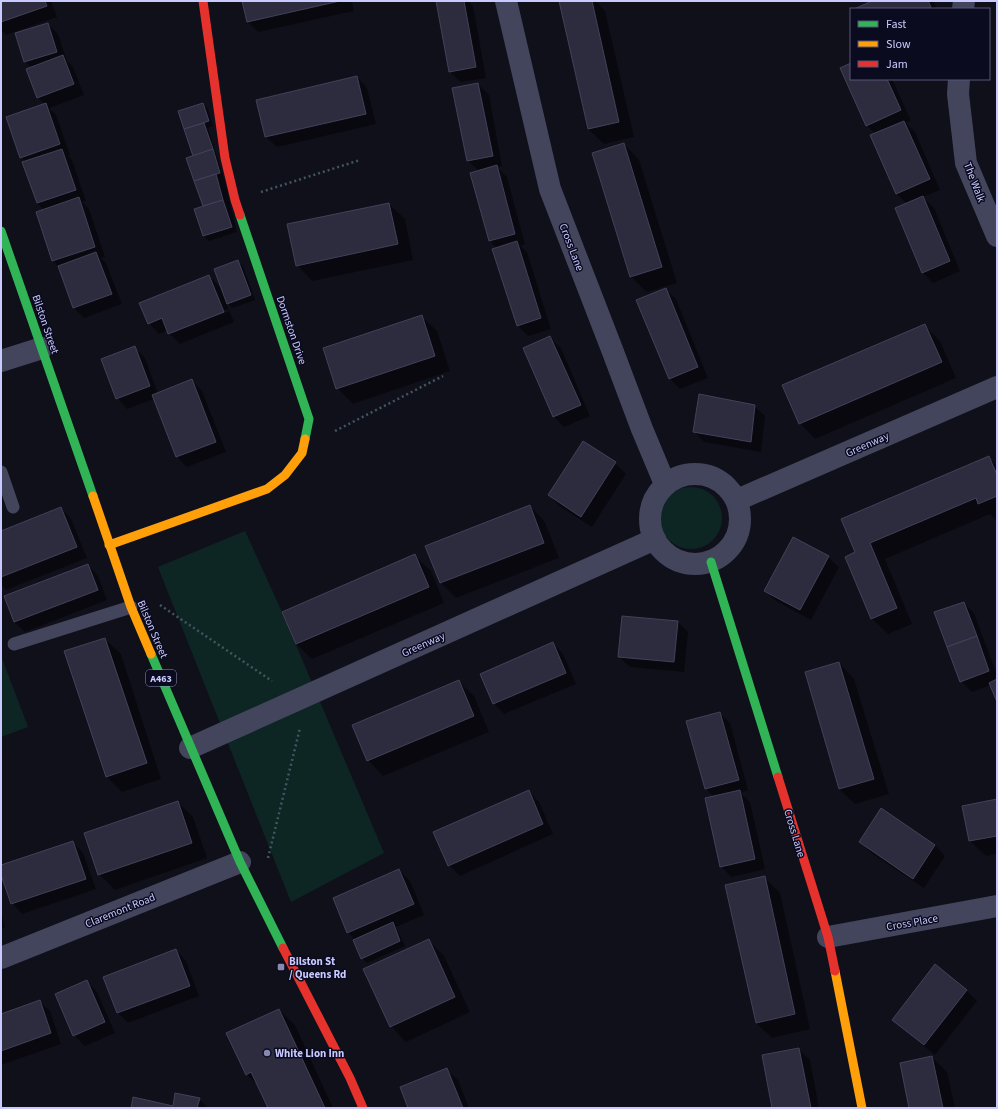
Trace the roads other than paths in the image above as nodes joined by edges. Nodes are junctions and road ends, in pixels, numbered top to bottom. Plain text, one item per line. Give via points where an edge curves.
1 (203, 1) edge
2 (506, 1) edge
3 (959, 80) edge
4 (1, 231) edge
5 (997, 236) edge
6 (42, 348) junction
7 (1, 361) edge
8 (997, 387) edge
9 (1, 472) edge
10 (665, 484) junction
11 (737, 500) junction
12 (13, 506) dead end
13 (655, 539) junction
14 (109, 545) junction
15 (711, 562) junction
16 (131, 607) junction
17 (14, 644) dead end
18 (190, 748) junction
19 (240, 862) junction
20 (997, 906) edge
21 (828, 937) junction
22 (1, 958) edge
23 (363, 1108) edge
24 (862, 1108) edge

1 - 14 street, Dormston Drive via 225,158 235,200 309,419 302,453 285,475 267,489
2 - 10 street, Cross Lane via 550,189
3 - 5 street, The Walk via 958,94 966,163
4 - 6 street, Bilston Street / A463
6 - 7 street
6 - 14 street, Bilston Street / A463
8 - 11 street, Greenway
9 - 12 lane
10 - 11 street via 680,476 697,473 713,477 728,486
10 - 13 street via 656,496 651,510 650,525
11 - 15 street via 741,519 737,537 726,552
13 - 15 street via 664,552 678,561 694,564
13 - 18 street, Greenway
14 - 16 street, Bilston Street / A463
15 - 21 street, Cross Lane
16 - 17 lane
16 - 18 street, Bilston Street / A463
18 - 19 street, Bilston Street / A463
19 - 22 street, Claremont Road
19 - 23 street, Bilston Street / A463
20 - 21 street, Cross Place
21 - 24 street, Cross Lane

